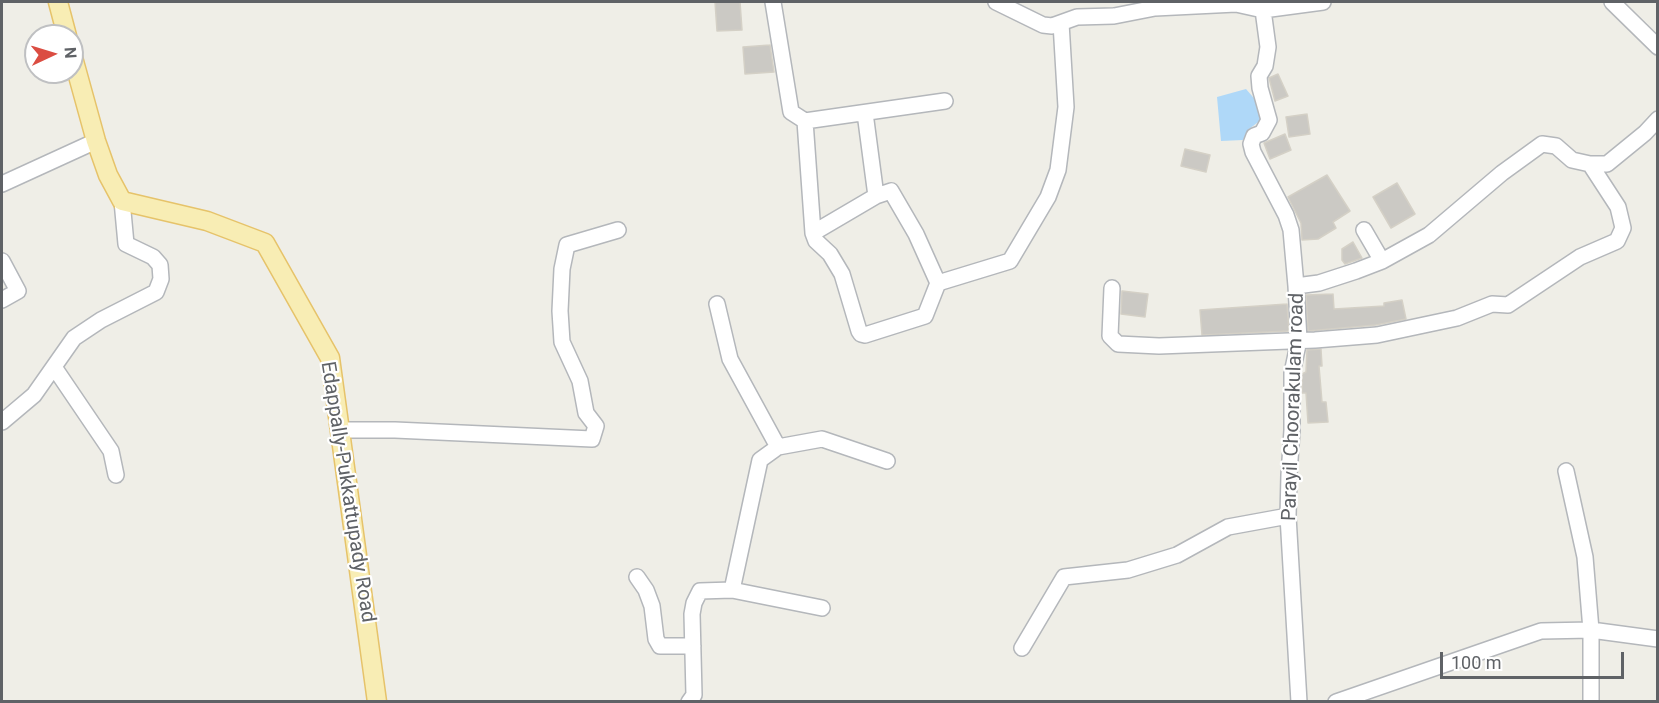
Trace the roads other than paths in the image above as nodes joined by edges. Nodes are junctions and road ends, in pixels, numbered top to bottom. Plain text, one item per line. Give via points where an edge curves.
1 (58, 2) edge
2 (773, 2) edge
3 (996, 2) edge
4 (1323, 2) edge
5 (1612, 2) edge
6 (1263, 10) junction
7 (1061, 23) junction
8 (64, 24) edge
9 (1658, 47) edge
10 (80, 84) edge
11 (945, 101) dead end
12 (865, 113) junction
13 (1658, 119) edge
14 (805, 121) junction
15 (96, 141) junction
16 (1590, 164) junction
17 (2, 184) edge
18 (876, 196) junction
19 (122, 201) junction
20 (618, 230) dead end
21 (1364, 230) dead end
22 (813, 233) junction
23 (2, 261) edge
24 (1382, 261) junction
25 (938, 283) junction
26 (1296, 286) junction
27 (1112, 288) dead end
28 (2, 300) edge
29 (717, 304) dead end
30 (1299, 340) junction
31 (54, 367) junction
32 (2, 422) edge
33 (340, 430) junction
34 (778, 447) junction
35 (887, 461) dead end
36 (1566, 471) dead end
37 (116, 475) dead end
38 (1288, 516) junction
39 (637, 577) dead end
40 (732, 590) junction
41 (822, 608) dead end
42 (1591, 630) junction
43 (1658, 639) edge
44 (693, 646) junction
45 (1022, 648) dead end
46 (377, 702) edge
47 (689, 702) edge
48 (1299, 702) edge
49 (1336, 702) edge
50 (1591, 702) edge

1 - 8 main road
2 - 14 street via 791,112
3 - 7 street via 1043,25
4 - 6 street
5 - 9 street
6 - 7 street via 1236,4 1175,6 1114,16 1077,17
6 - 26 street, Parayil Choorakulam road via 1268,47 1259,76 1269,120 1251,144 1291,230
7 - 25 street via 1066,107 1058,170 1048,197 1010,261
10 - 15 main road
11 - 12 street
12 - 14 street
12 - 18 street
13 - 16 street via 1607,164
14 - 22 street
15 - 17 street
15 - 19 main road
16 - 24 street, Parayil Choorakulam road via 1572,160 1556,146 1542,144 1428,235
16 - 30 street via 1618,207 1623,228 1617,241 1580,257 1508,304 1492,304 1457,318 1377,334
18 - 22 street
18 - 25 street via 891,191
19 - 31 street via 126,244 153,257 160,265 161,279 156,292 74,338
19 - 33 main road, Edappally-Pukkattupady Road via 207,221 265,243 330,358
20 - 33 street via 567,245 562,269 562,342 580,381 586,413 596,426 592,439
21 - 24 street
22 - 25 street via 842,274 861,334 925,316
23 - 28 street via 18,291
24 - 26 street, Parayil Choorakulam road via 1335,279
26 - 30 street, Parayil Choorakulam road
27 - 30 street via 1110,336 1118,344
29 - 34 street via 730,359
30 - 38 street, Parayil Choorakulam road via 1292,373
31 - 32 street via 34,395
31 - 37 street via 111,451
33 - 46 main road, Edappally-Pukkattupady Road
34 - 35 street via 822,439
34 - 40 street via 760,460
36 - 42 street via 1585,557
38 - 45 street via 1228,527 1177,555 1128,570 1064,577
38 - 48 street, Parayil Choorakulam road
39 - 44 street via 652,606 660,646
40 - 41 street
40 - 44 street via 700,591 692,614
42 - 43 street
42 - 49 street via 1541,631
42 - 50 street
44 - 47 street via 694,695

